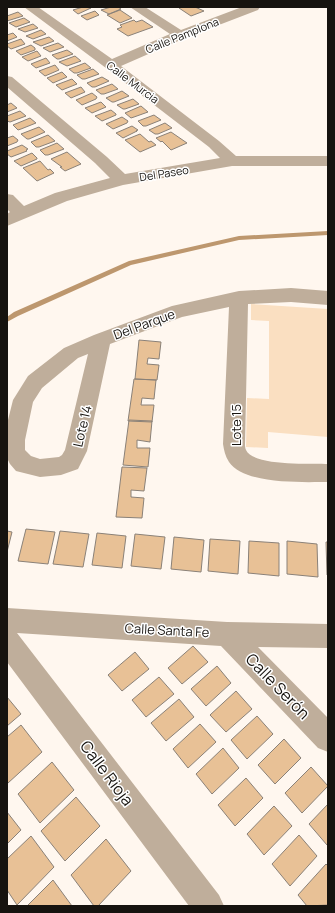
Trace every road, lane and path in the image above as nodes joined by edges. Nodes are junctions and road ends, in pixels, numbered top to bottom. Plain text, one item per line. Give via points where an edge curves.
1 (30, 7) edge
2 (136, 7) edge
3 (253, 7) edge
4 (180, 35) junction
5 (111, 65) junction
6 (7, 80) edge
7 (328, 161) edge
8 (232, 162) junction
9 (121, 180) junction
10 (7, 199) edge
11 (14, 216) edge
12 (239, 298) junction
13 (328, 298) edge
14 (101, 340) junction
15 (14, 440) joint
16 (328, 473) edge
17 (7, 620) edge
18 (227, 634) junction
19 (328, 636) edge
20 (7, 640) edge
21 (328, 738) edge
22 (208, 906) edge

1 - 5 street, Calle Murcia
2 - 4 street
3 - 4 street, Calle Pamplona
4 - 5 street, Calle Pamplona
5 - 8 street, Calle Murcia via 214,144
6 - 9 street
7 - 8 street, Del Paseo
8 - 9 street, Del Paseo
9 - 11 street, Del Paseo via 61,198
10 - 11 street
12 - 13 street, Del Parque via 291,294
12 - 14 street, Del Parque via 179,311
12 - 16 street, Lote 15 via 234,444 237,456 248,464 264,470
14 - 15 street, Del Parque via 71,353 35,382 23,400
14 - 15 street, Lote 14 via 76,451 70,462 61,466 40,468 24,464 14,450
17 - 18 street, Calle Santa Fe
18 - 19 street, Calle Santa Fe
18 - 21 street, Calle Serón
20 - 22 street, Calle Rioja

